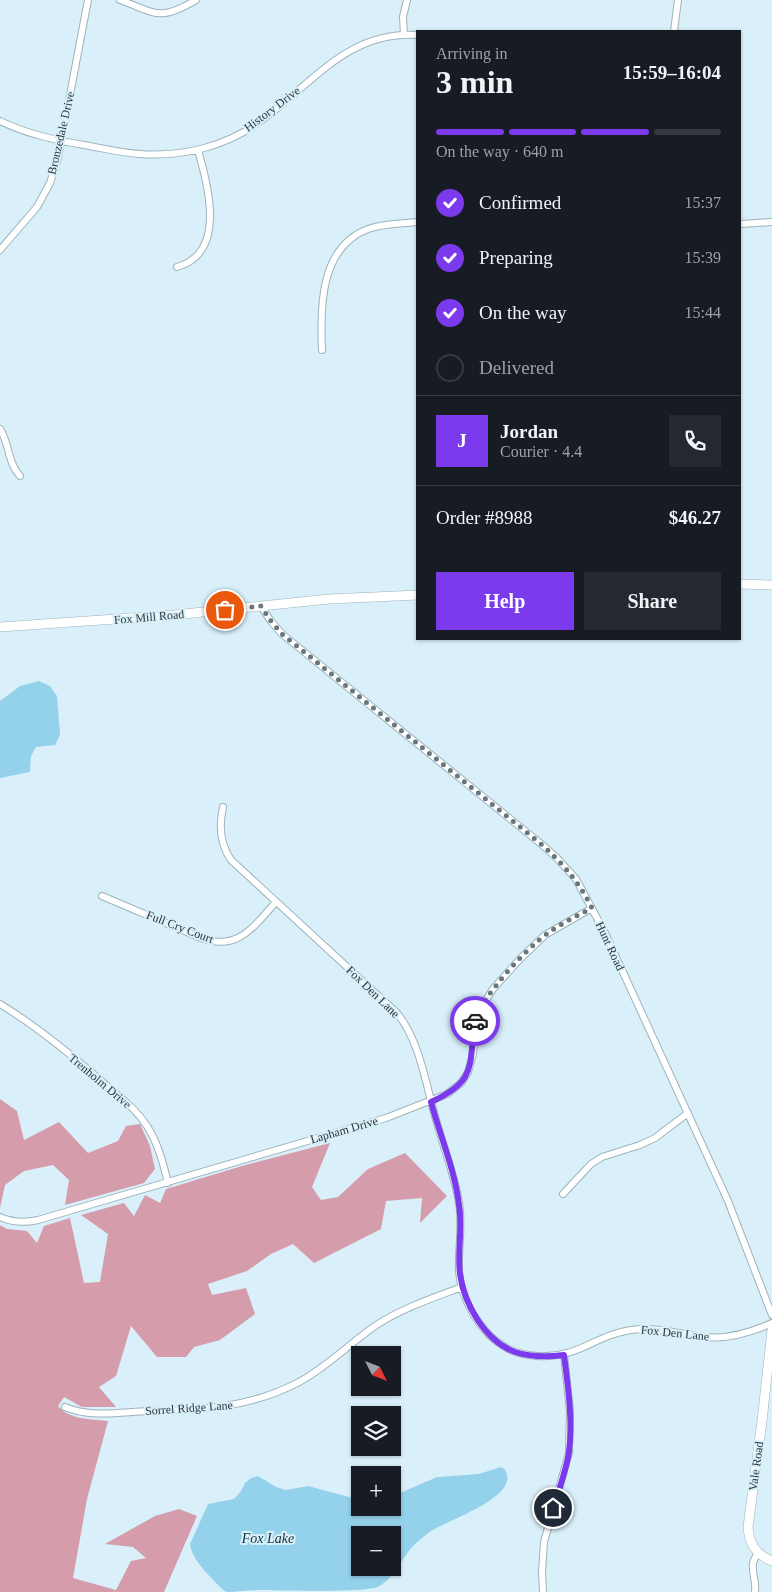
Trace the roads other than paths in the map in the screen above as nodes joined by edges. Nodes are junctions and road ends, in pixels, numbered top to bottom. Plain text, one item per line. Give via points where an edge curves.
1 (88, 0) edge
2 (120, 0) edge
3 (196, 0) edge
4 (407, 0) edge
5 (678, 0) edge
6 (674, 30) edge
7 (404, 34) junction
8 (416, 35) edge
9 (0, 121) edge
10 (61, 142) junction
11 (198, 150) junction
12 (416, 222) edge
13 (772, 222) edge
14 (741, 224) edge
15 (0, 250) edge
16 (177, 267) dead end
17 (322, 350) dead end
18 (0, 429) edge
19 (20, 476) dead end
20 (741, 584) edge
21 (772, 585) edge
22 (416, 595) edge
23 (261, 606) junction
24 (0, 627) edge
25 (223, 807) dead end
26 (102, 896) dead end
27 (276, 902) junction
28 (592, 908) junction
29 (0, 1004) edge
30 (431, 1102) junction
31 (688, 1113) junction
32 (168, 1183) junction
33 (563, 1194) dead end
34 (0, 1217) edge
35 (462, 1287) junction
36 (772, 1315) edge
37 (772, 1323) edge
38 (772, 1330) edge
39 (564, 1355) junction
40 (65, 1407) dead end
41 (758, 1554) junction
42 (772, 1561) edge
43 (543, 1592) edge
44 (755, 1592) edge

1 - 10 street, Bronzedale Drive
2 - 3 street via 160,14 178,10
4 - 7 street
5 - 6 street
7 - 8 street, History Drive
7 - 11 street, History Drive via 374,39 353,48 257,124
9 - 10 street, History Drive
10 - 11 street, History Drive via 139,154
10 - 15 street, Bronzedale Drive via 55,167 38,207
11 - 16 street via 210,200 209,227 200,252 190,262
12 - 17 street via 388,224 367,230 349,241 336,256 326,279
13 - 14 street
18 - 19 street via 10,461
20 - 21 main road
22 - 23 main road, Fox Mill Road
23 - 24 main road, Fox Mill Road
23 - 28 street, Hunt Road via 282,634 556,857 576,879
25 - 27 street, Fox Den Lane via 221,833 228,855
26 - 27 street, Full Cry Court via 201,938 218,942 245,934
27 - 30 street, Fox Den Lane via 397,1013 413,1041
28 - 30 street, Lapham Drive via 544,935 498,984 476,1016 468,1072 456,1088
28 - 31 street, Hunt Road
29 - 32 street, Trenholm Drive via 38,1029 132,1108 154,1138
30 - 32 street, Lapham Drive
30 - 35 street, Fox Den Lane via 459,1204
31 - 33 street via 655,1138 602,1157 587,1166
31 - 36 street, Hunt Road via 728,1200
32 - 34 street, Lapham Drive via 38,1220 20,1222
35 - 39 street, Fox Den Lane via 479,1322 504,1347 536,1356
35 - 40 street, Sorrel Ridge Lane via 383,1321 314,1374 260,1398 224,1407 186,1410 105,1413 79,1412
37 - 39 street, Fox Den Lane via 742,1334 712,1337 631,1329
38 - 41 main road, Vale Road via 748,1527 750,1543
39 - 43 street via 570,1411 569,1453 544,1542
41 - 42 main road
41 - 44 street via 752,1568

